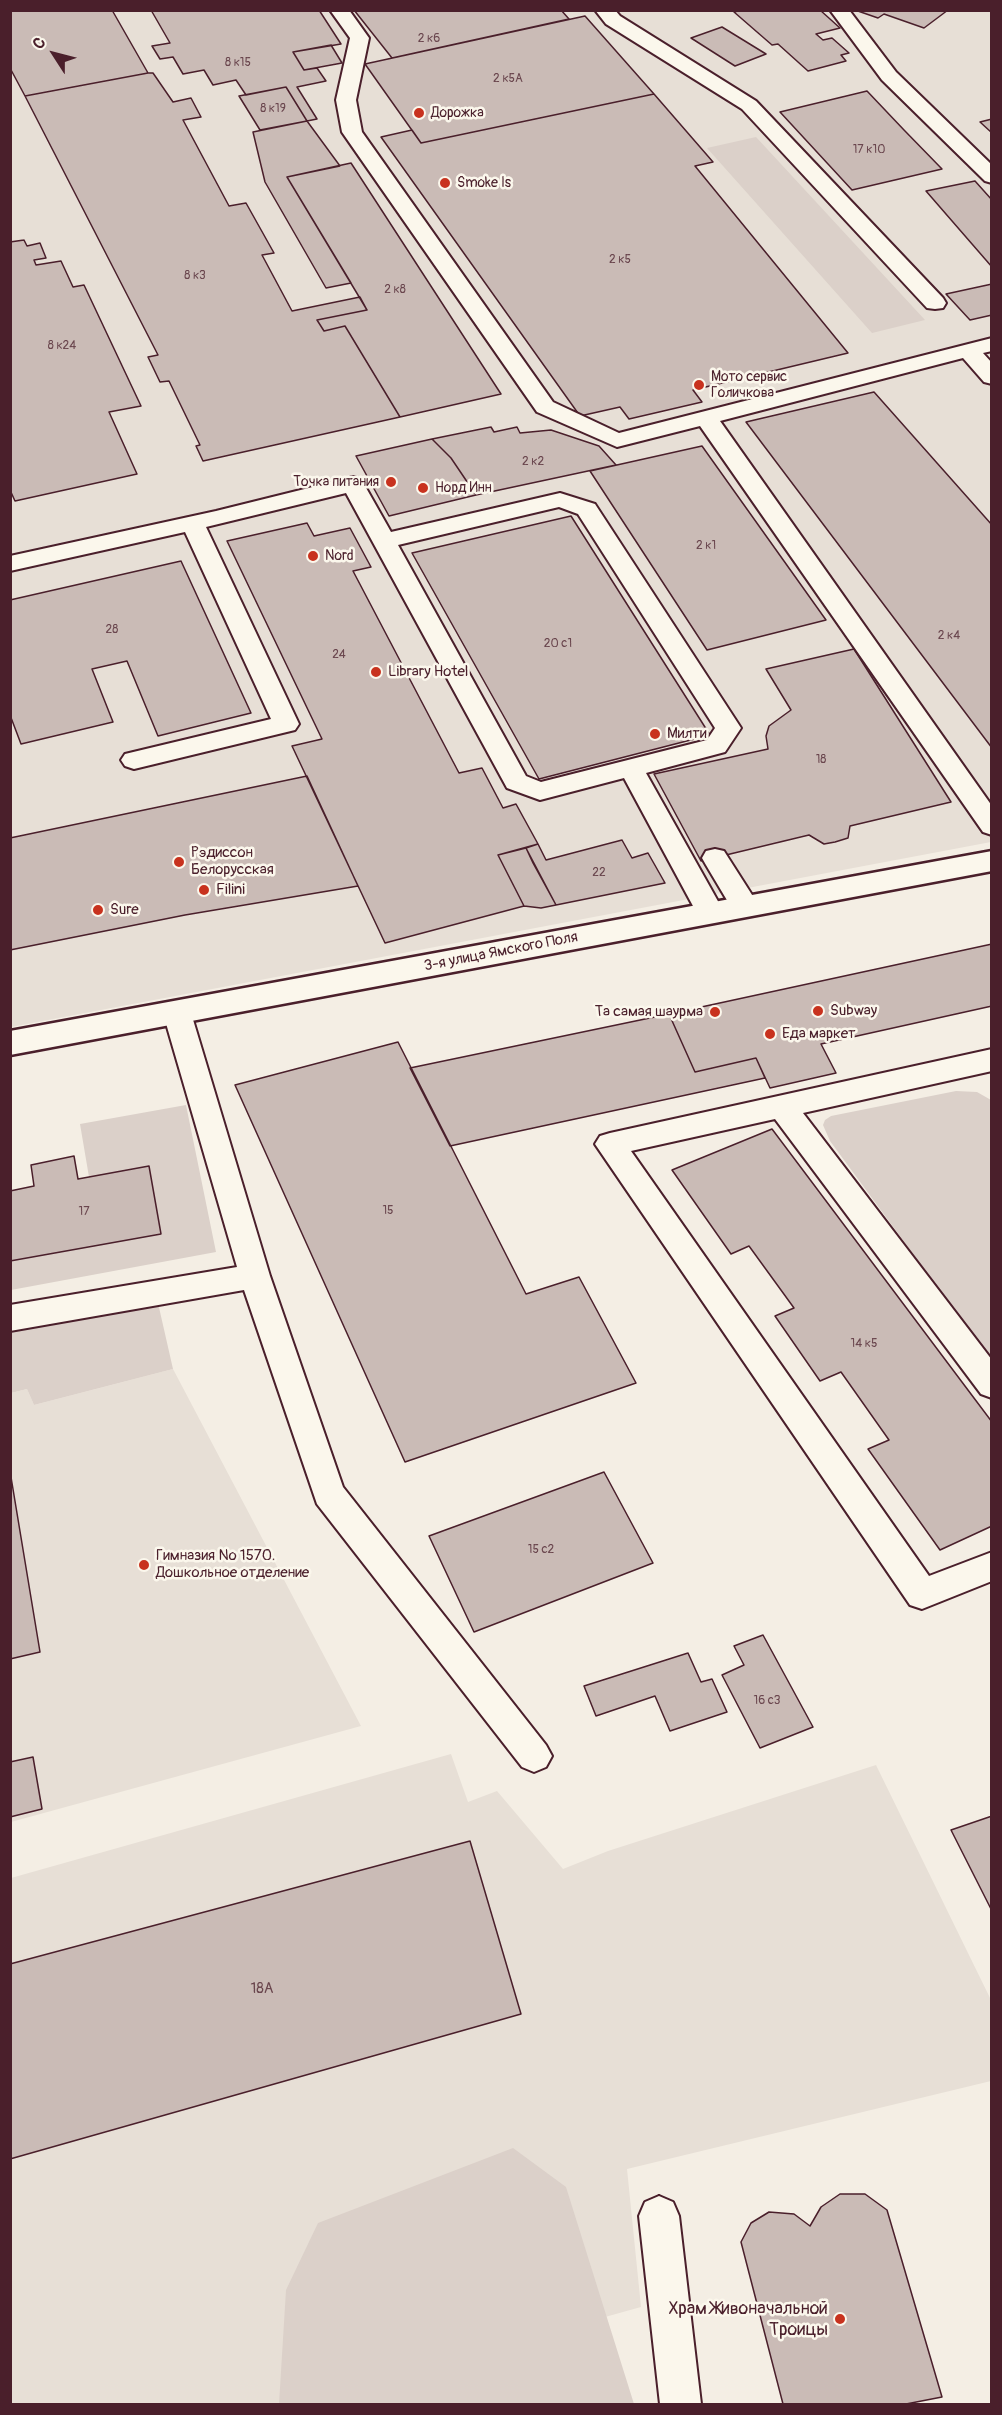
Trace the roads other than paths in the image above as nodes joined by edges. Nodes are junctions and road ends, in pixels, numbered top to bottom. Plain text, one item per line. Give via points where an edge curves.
1 (339, 10) edge
2 (604, 10) edge
3 (838, 10) edge
4 (992, 177) edge
5 (935, 303) dead end
6 (992, 344) edge
7 (968, 350) junction
8 (992, 377) edge
9 (706, 418) junction
10 (193, 524) junction
11 (384, 541) junction
12 (10, 564) edge
13 (134, 760) dead end
14 (631, 768) junction
15 (992, 826) edge
16 (715, 858) dead end
17 (992, 861) edge
18 (744, 906) junction
19 (710, 912) junction
20 (177, 1013) junction
21 (10, 1043) edge
22 (989, 1065) edge
23 (781, 1105) junction
24 (255, 1276) junction
25 (10, 1318) edge
26 (992, 1385) edge
27 (992, 1566) edge
28 (534, 1756) dead end
29 (659, 2216) dead end
30 (681, 2404) edge

1 - 9 lane via 360,38 346,100 352,132 545,407 617,440
2 - 5 lane via 613,20 749,105
3 - 4 lane via 889,76
6 - 7 lane
7 - 8 lane
7 - 9 lane
9 - 15 lane
10 - 11 lane via 353,484
10 - 12 lane
10 - 13 lane via 286,724
11 - 14 lane via 516,782 540,791 587,773
11 - 14 lane via 560,500 587,508 728,728 716,746 664,766
14 - 19 lane
16 - 18 lane
17 - 18 street, 3-я улица Ямского Поля
18 - 19 street, 3-я улица Ямского Поля
19 - 20 street, 3-я улица Ямского Поля
20 - 21 street, 3-я улица Ямского Поля
20 - 24 lane
22 - 23 lane
23 - 26 lane
23 - 27 lane via 610,1144 922,1594
24 - 25 lane
24 - 28 lane via 329,1494
29 - 30 lane

